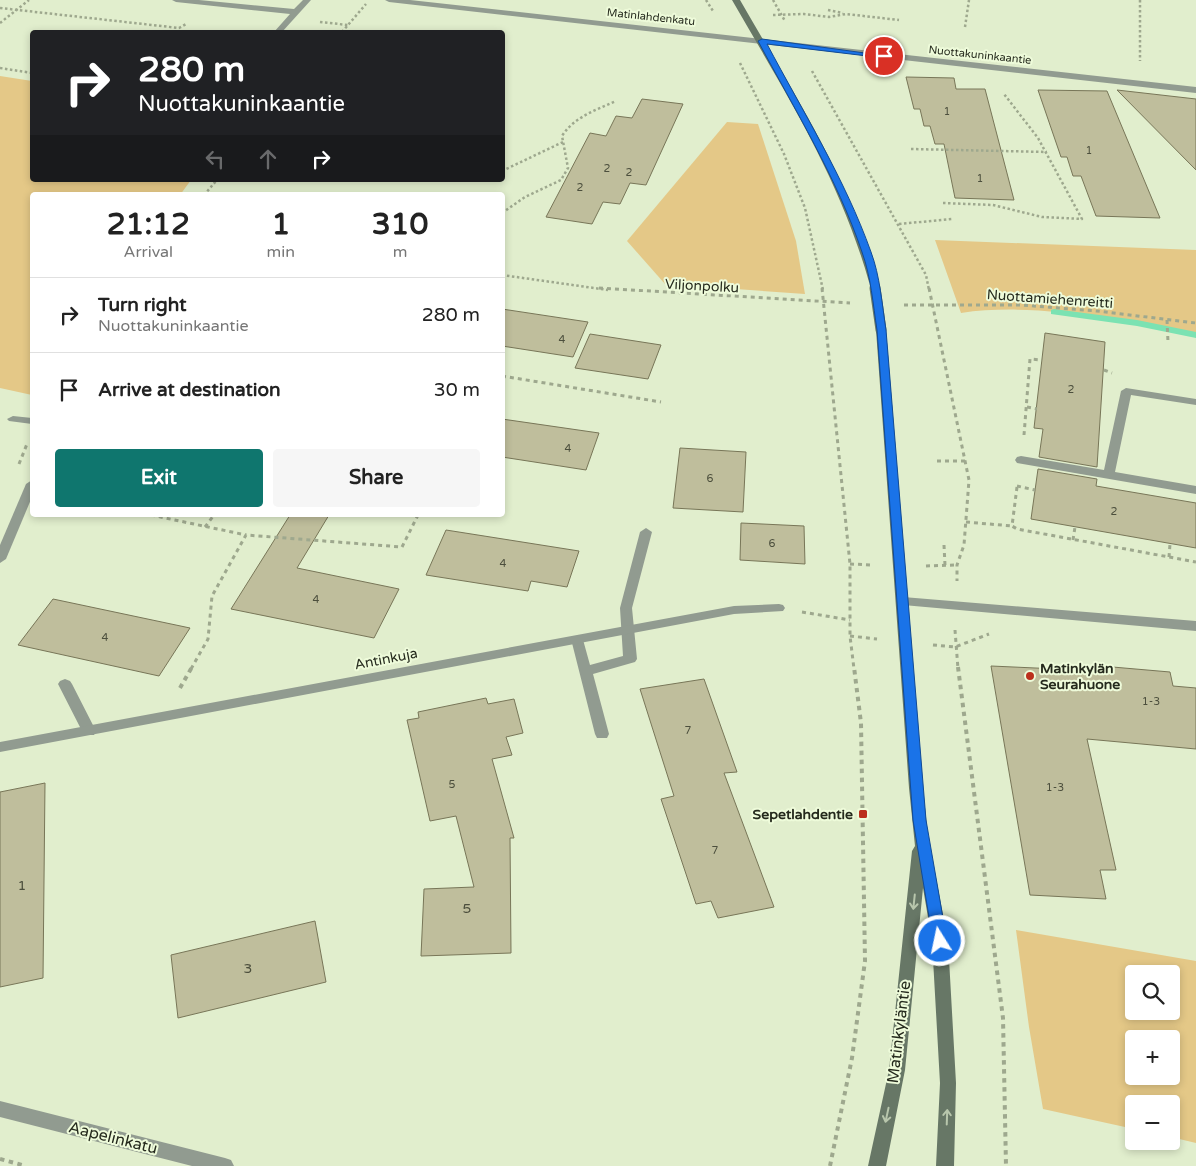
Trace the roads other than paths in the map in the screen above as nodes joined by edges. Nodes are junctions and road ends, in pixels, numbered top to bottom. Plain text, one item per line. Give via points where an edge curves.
1 (176, 0) edge
2 (307, 0) edge
3 (388, 0) edge
4 (736, 0) edge
5 (296, 12) junction
6 (280, 30) edge
7 (762, 41) junction
8 (1196, 90) edge
9 (1196, 402) edge
10 (13, 419) dead end
11 (30, 421) edge
12 (1021, 460) road end
13 (1109, 474) junction
14 (30, 489) edge
15 (1196, 490) edge
16 (646, 532) dead end
17 (0, 559) edge
18 (903, 600) junction
19 (779, 608) road end
20 (1196, 626) edge
21 (628, 630) junction
22 (577, 639) junction
23 (585, 670) junction
24 (66, 684) dead end
25 (89, 730) junction
26 (602, 734) dead end
27 (0, 747) edge
28 (921, 836) junction
29 (0, 1110) edge
30 (225, 1166) edge
31 (876, 1166) edge
32 (944, 1166) edge

1 - 5 street
2 - 5 street
3 - 7 street, Matinlahdenkatu
4 - 7 main road, Matinkyläntie
5 - 6 street
7 - 8 street, Nuottakuninkaantie
7 - 18 main road, Matinkyläntie, bridge via 842,190 867,253 881,330
9 - 13 street via 1126,391
10 - 11 street
12 - 13 street
13 - 15 street
14 - 17 street
16 - 21 street via 626,608
18 - 20 street
18 - 28 main road, Matinkyläntie
19 - 21 street, Antinkuja via 734,610
21 - 22 street, Antinkuja
21 - 23 street via 630,659
22 - 23 street
22 - 25 street, Antinkuja
23 - 26 street
24 - 25 street
25 - 27 street, Antinkuja
28 -> 31 main road, Matinkyläntie via 897,1070
32 -> 28 main road, Matinkyläntie via 948,1083 940,941
29 - 30 street, Aapelinkatu

